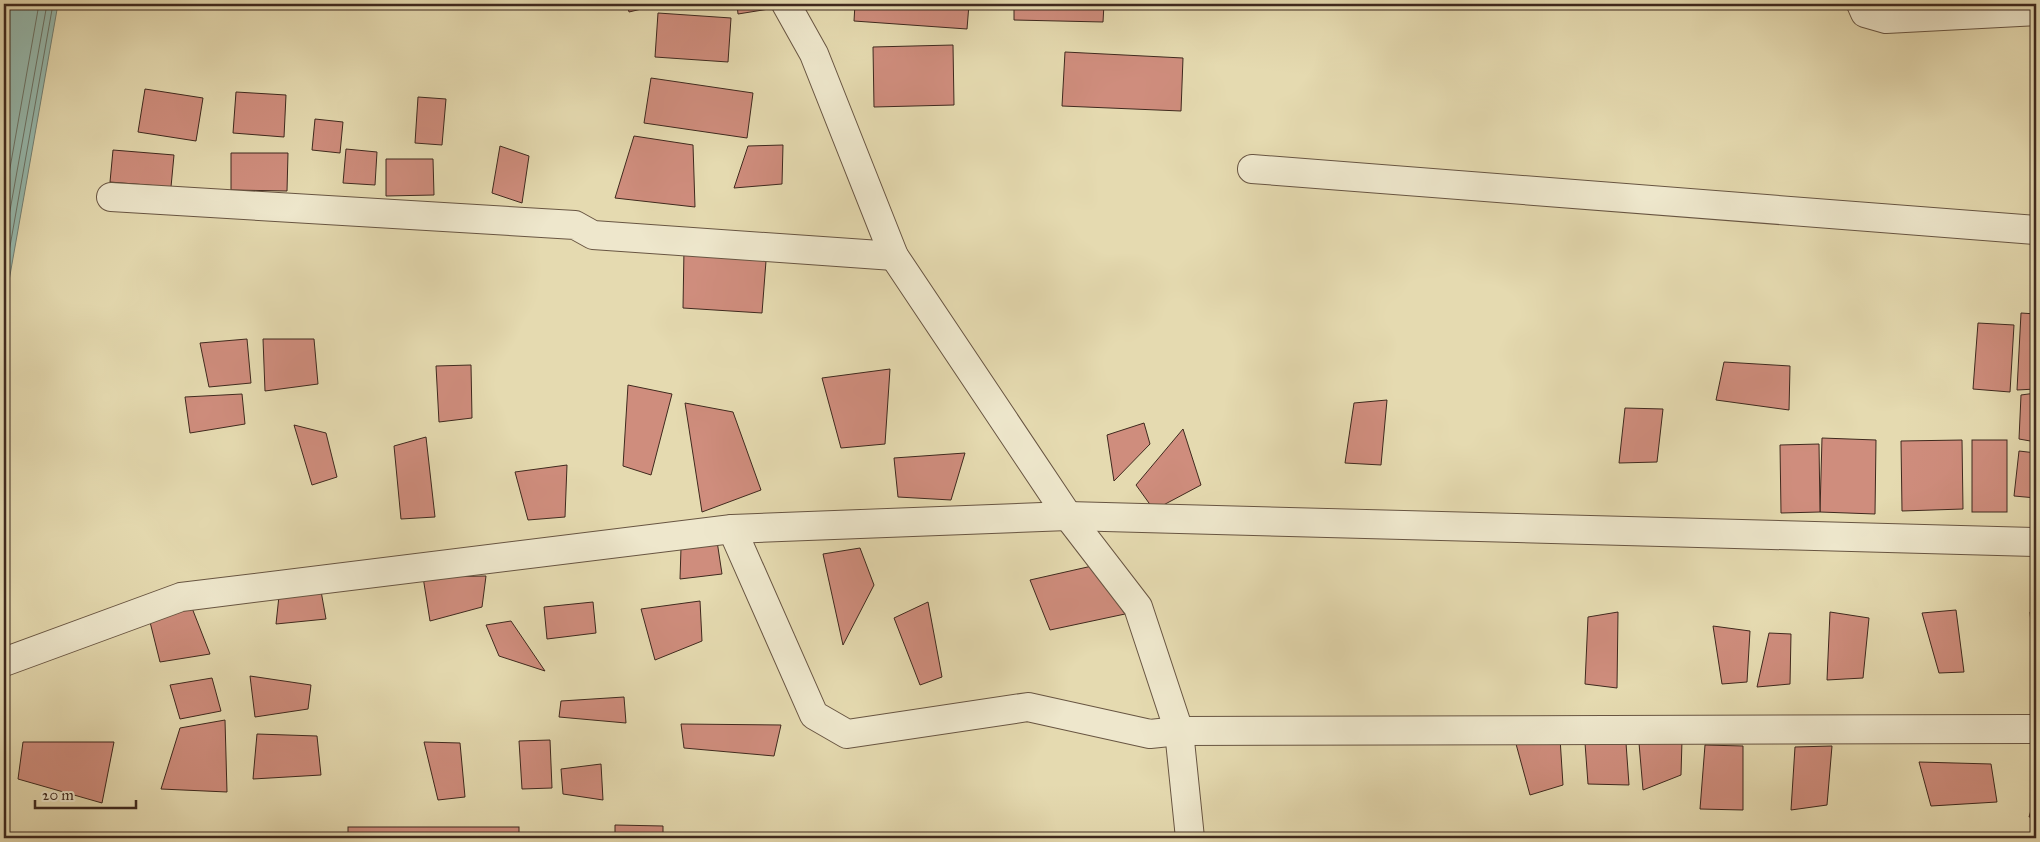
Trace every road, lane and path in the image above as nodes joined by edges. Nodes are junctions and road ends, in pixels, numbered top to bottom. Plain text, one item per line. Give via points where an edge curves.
1 (786, 4) edge
2 (1861, 4) edge
3 (2036, 11) edge
4 (1252, 169) dead end
5 (111, 198) dead end
6 (2036, 230) edge
7 (894, 256) junction
8 (1068, 516) junction
9 (732, 529) junction
10 (2036, 542) edge
11 (4, 662) edge
12 (2036, 729) edge
13 (1179, 731) junction
14 (1190, 838) edge

1 - 7 street via 814,54
2 - 3 street via 1865,13 1886,19
4 - 6 street
5 - 7 street via 575,225 593,235
7 - 8 street
8 - 9 street
8 - 10 street
8 - 13 street via 1138,607
9 - 11 street via 181,598
9 - 13 street via 814,715 847,734 1028,706 1150,734
12 - 13 street
13 - 14 street

